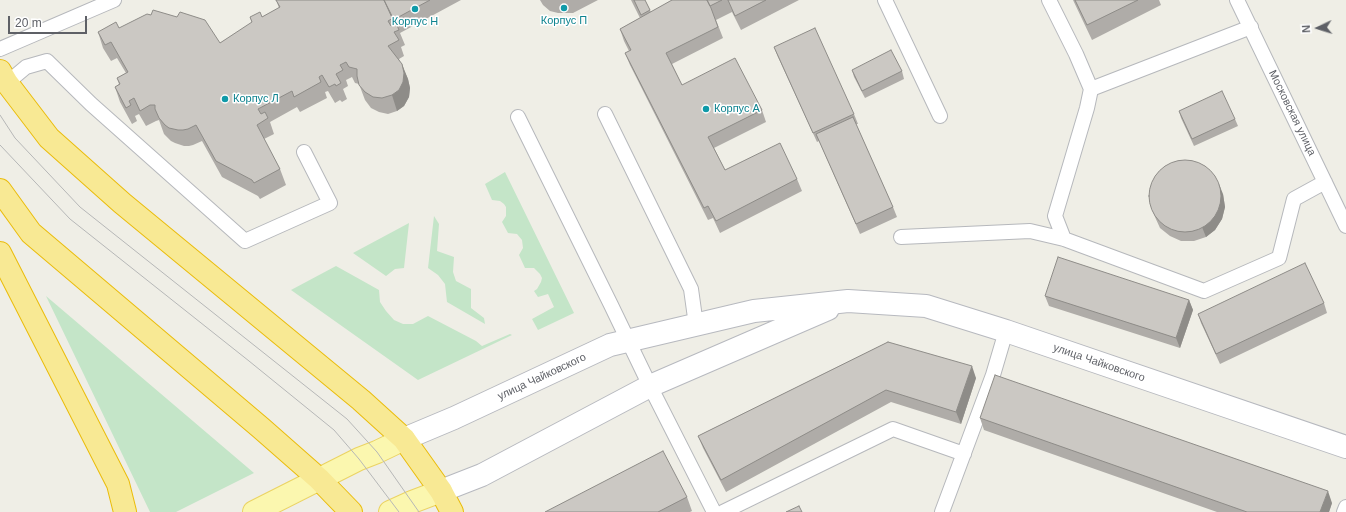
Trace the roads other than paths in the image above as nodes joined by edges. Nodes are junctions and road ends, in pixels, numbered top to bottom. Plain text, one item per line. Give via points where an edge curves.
1 (114, 0) edge
2 (885, 0) edge
3 (1049, 0) edge
4 (1237, 0) edge
5 (1251, 27) junction
6 (0, 49) edge
7 (4, 77) edge
8 (1091, 89) junction
9 (605, 114) dead end
10 (940, 116) dead end
11 (518, 117) dead end
12 (304, 152) dead end
13 (1325, 182) junction
14 (0, 190) edge
15 (1346, 226) edge
16 (901, 237) dead end
17 (1064, 239) junction
18 (0, 254) edge
19 (848, 301) junction
20 (696, 325) junction
21 (1006, 331) junction
22 (627, 340) junction
23 (650, 386) junction
24 (404, 439) junction
25 (1346, 447) edge
26 (964, 454) junction
27 (319, 479) junction
28 (441, 491) junction
29 (1346, 507) edge
30 (125, 512) edge
31 (254, 512) edge
32 (351, 512) edge
33 (390, 512) edge
34 (452, 512) edge
35 (714, 512) edge
36 (723, 512) edge
37 (942, 512) edge
38 (1344, 512) edge

1 - 6 lane
2 - 10 lane
3 - 8 lane
4 - 5 lane, Московская улица
5 - 8 lane
5 - 13 lane, Московская улица
7 - 12 lane via 46,61 90,104 245,241 330,203
7 - 24 highway via 49,138 122,203
8 - 17 lane via 1055,216
9 - 20 lane via 691,288
11 - 22 lane
13 - 15 lane, Московская улица
13 - 17 lane via 1294,200 1279,258 1204,291
14 - 27 highway via 31,233
16 - 17 lane via 1030,230
18 - 30 highway via 118,484
19 - 20 main road, улица Чайковского via 754,311
19 - 21 main road, улица Чайковского via 926,306
19 - 23 main road, улица Чайковского
20 - 22 main road, улица Чайковского
21 - 25 main road, улица Чайковского
21 - 26 lane
22 - 23 lane
22 - 24 main road, улица Чайковского via 610,345
23 - 28 main road, улица Чайковского via 482,475
23 - 35 lane
24 - 27 main road, улица Чайковского
24 - 28 highway
26 - 36 lane via 893,429
26 - 37 lane
27 - 31 main road, улица Чайковского
27 - 32 highway
28 - 33 main road, улица Чайковского
28 - 34 highway
29 - 38 lane

